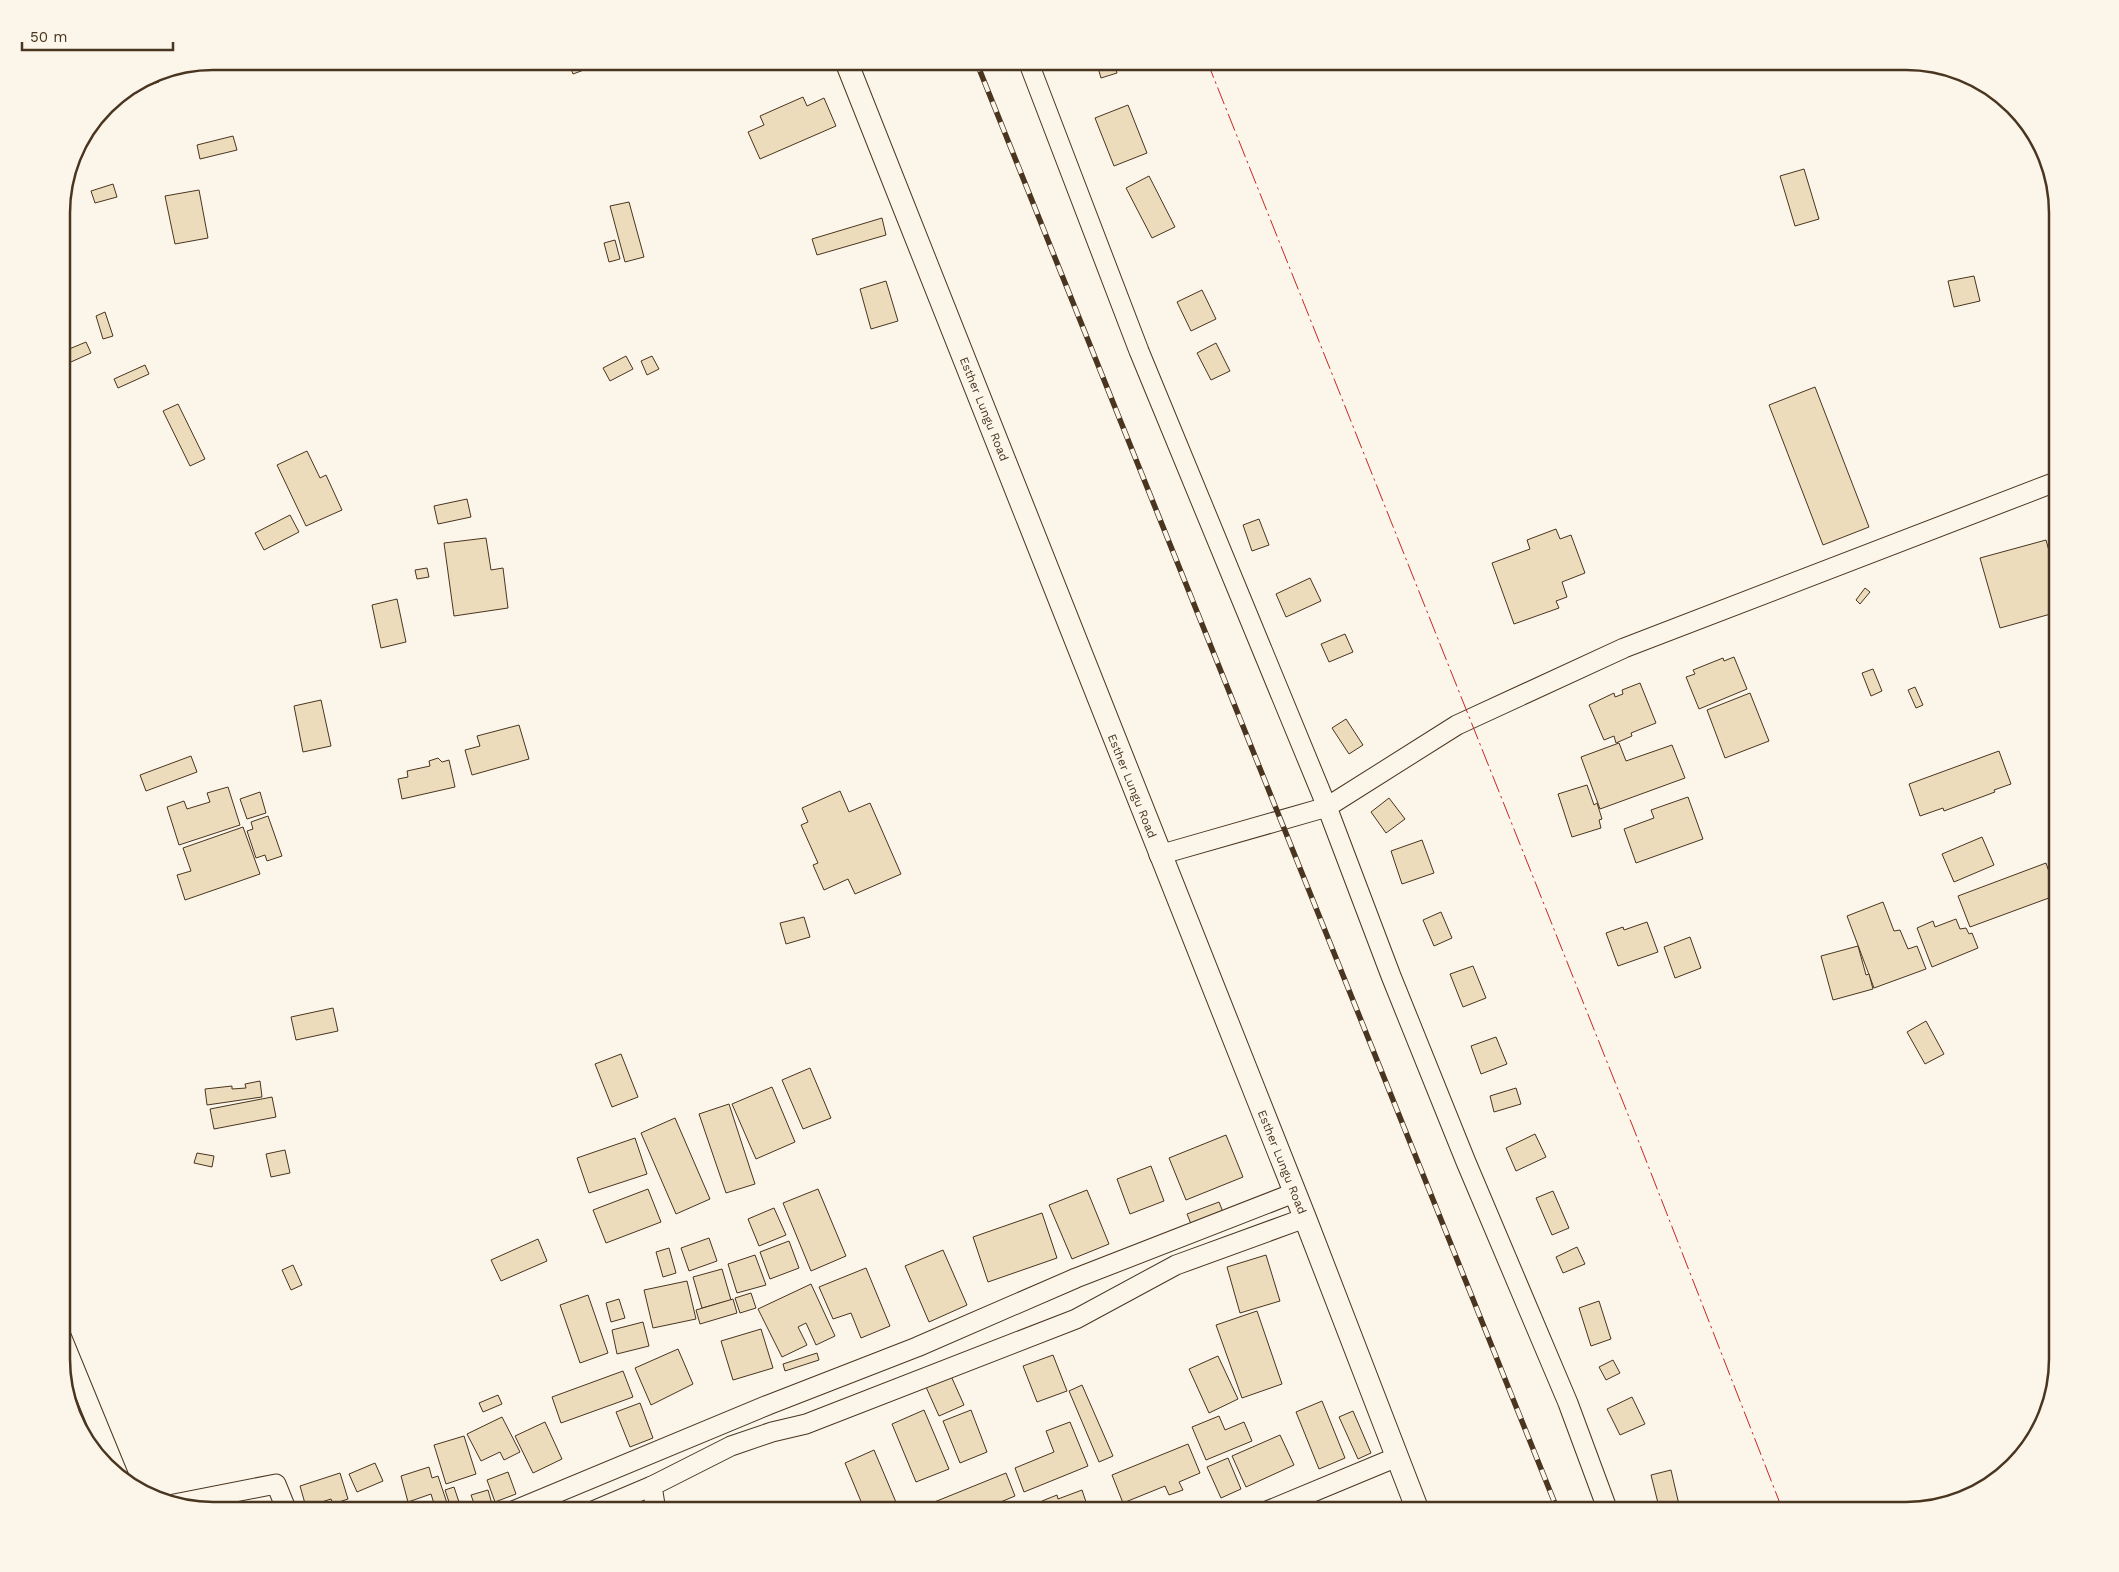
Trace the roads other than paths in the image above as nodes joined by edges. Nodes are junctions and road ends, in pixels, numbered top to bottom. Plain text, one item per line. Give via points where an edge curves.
1 (850, 70) edge
2 (1031, 70) edge
3 (2049, 484) edge
4 (1327, 807) junction
5 (1159, 855) junction
6 (1294, 1193) junction
7 (1304, 1218) junction
8 (70, 1358) edge
9 (1397, 1457) junction
10 (111, 1458) edge
11 (652, 1486) junction
12 (193, 1500) edge
13 (283, 1502) edge
14 (535, 1502) edge
15 (614, 1502) edge
16 (655, 1502) edge
17 (1289, 1502) edge
18 (1414, 1502) edge
19 (1605, 1502) edge

1 - 5 street, Esther Lungu Road
2 - 4 street via 1139,351
3 - 4 street via 1624,648 1458,725
4 - 5 street
4 - 19 street via 1391,976 1568,1403
5 - 6 street, Esther Lungu Road
6 - 7 street, Esther Lungu Road
6 - 14 street via 1076,1278 917,1347
7 - 9 street, Esther Lungu Road
7 - 11 street via 1176,1265 1076,1319 806,1424 731,1446
8 - 10 street
9 - 17 street
9 - 18 street, Esther Lungu Road
11 - 15 street
11 - 16 street
12 - 13 street via 276,1484

